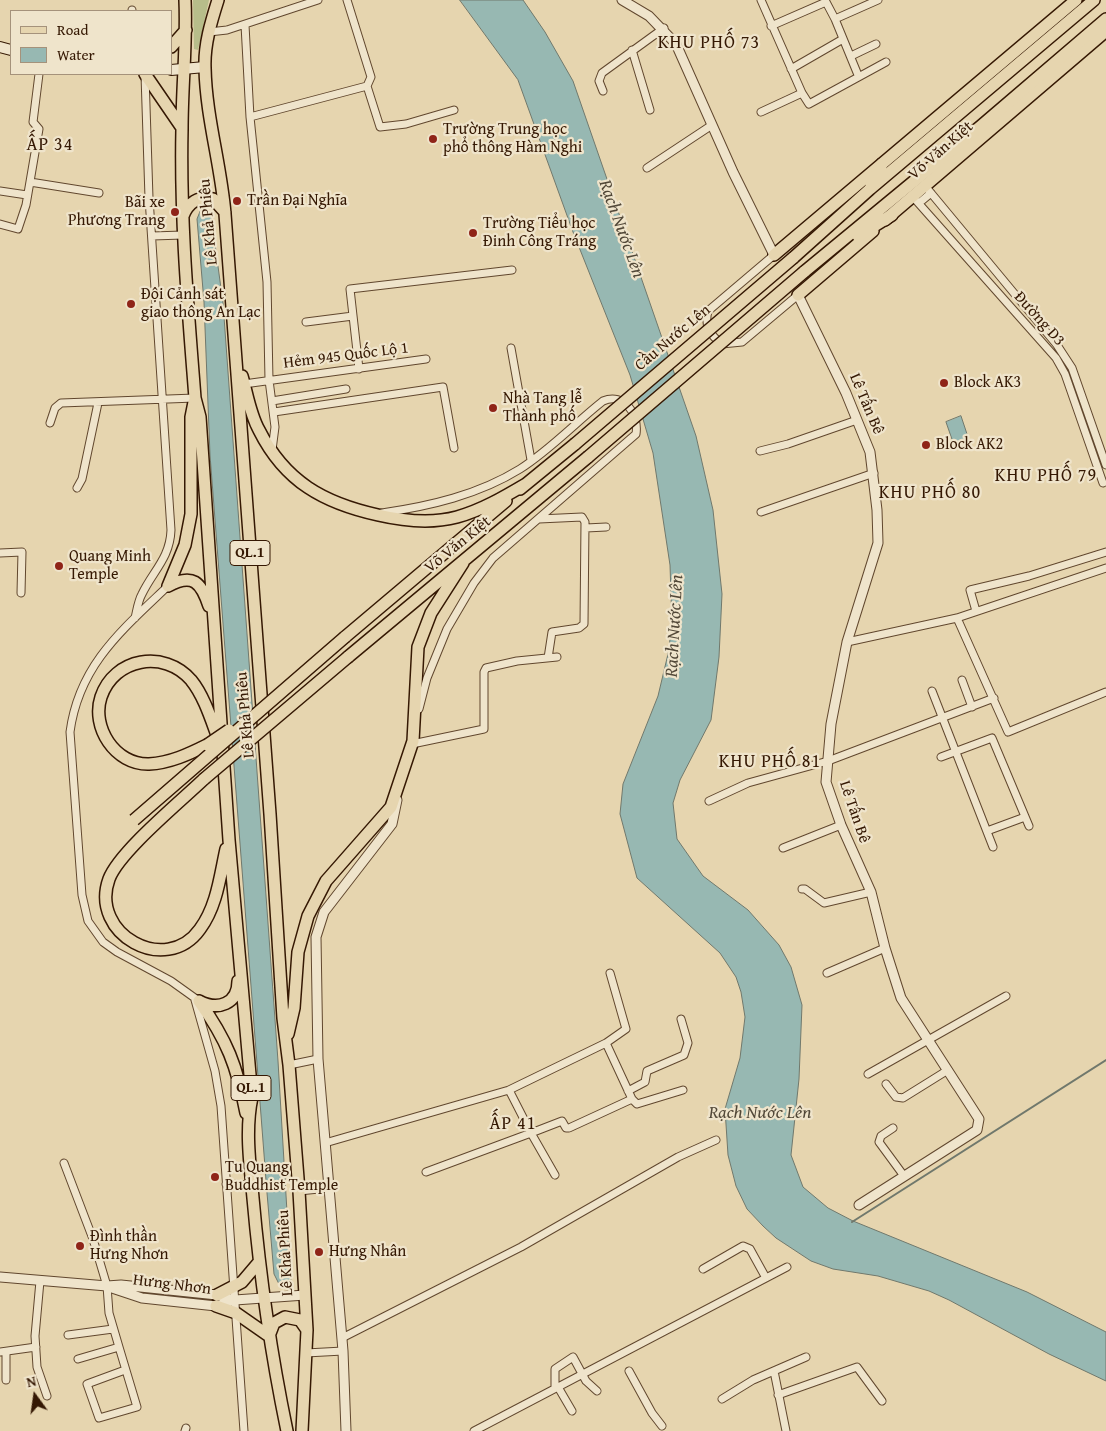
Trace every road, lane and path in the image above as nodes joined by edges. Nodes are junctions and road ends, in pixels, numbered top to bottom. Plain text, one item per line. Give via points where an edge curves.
1 (185, 0) edge
2 (192, 0) edge
3 (218, 0) edge
4 (318, 0) edge
5 (347, 0) edge
6 (622, 0) edge
7 (760, 0) edge
8 (878, 0) edge
9 (1076, 0) edge
10 (1094, 0) edge
11 (826, 1) edge
12 (871, 2) edge
13 (835, 19) junction
14 (1106, 19) edge
15 (245, 25) junction
16 (771, 26) junction
17 (664, 28) junction
18 (186, 30) junction
19 (1106, 31) edge
20 (209, 32) junction
21 (843, 38) junction
22 (876, 44) dead end
23 (172, 46) edge
24 (632, 50) junction
25 (851, 56) junction
26 (886, 62) dead end
27 (205, 67) junction
28 (186, 68) junction
29 (791, 69) junction
30 (172, 70) edge
31 (39, 75) edge
32 (145, 75) edge
33 (146, 75) edge
34 (858, 75) junction
35 (367, 86) junction
36 (603, 91) dead end
37 (802, 93) junction
38 (454, 110) dead end
39 (650, 110) dead end
40 (762, 112) dead end
41 (250, 117) junction
42 (712, 125) junction
43 (182, 128) junction
44 (882, 164) junction
45 (647, 168) dead end
46 (30, 182) junction
47 (870, 189) junction
48 (928, 190) junction
49 (0, 191) edge
50 (99, 194) dead end
51 (27, 195) junction
52 (916, 200) junction
53 (226, 214) junction
54 (892, 215) junction
55 (183, 218) junction
56 (0, 224) edge
57 (183, 235) junction
58 (152, 236) junction
59 (774, 254) junction
60 (822, 257) junction
61 (793, 258) joint
62 (512, 270) dead end
63 (798, 295) junction
64 (353, 316) junction
65 (306, 322) dead end
66 (708, 330) junction
67 (511, 348) dead end
68 (235, 352) junction
69 (426, 359) dead end
70 (360, 369) junction
71 (269, 380) junction
72 (244, 384) junction
73 (346, 389) dead end
74 (195, 398) junction
75 (162, 400) junction
76 (272, 401) junction
77 (98, 403) junction
78 (274, 412) junction
79 (857, 420) junction
80 (50, 423) dead end
81 (575, 444) joint
82 (454, 448) dead end
83 (272, 450) junction
84 (760, 451) dead end
85 (531, 460) junction
86 (1106, 464) edge
87 (874, 473) junction
88 (526, 484) junction
89 (1103, 484) dead end
90 (78, 488) dead end
91 (762, 512) dead end
92 (406, 515) junction
93 (539, 519) junction
94 (606, 527) dead end
95 (586, 528) junction
96 (0, 552) edge
97 (1106, 552) edge
98 (463, 563) junction
99 (1106, 568) edge
100 (168, 586) junction
101 (21, 593) dead end
102 (976, 611) junction
103 (135, 618) junction
104 (957, 618) junction
105 (215, 621) junction
106 (346, 637) junction
107 (847, 642) junction
108 (417, 656) junction
109 (557, 657) dead end
110 (548, 658) junction
111 (432, 664) junction
112 (962, 680) dead end
113 (932, 691) dead end
114 (1106, 692) edge
115 (994, 698) junction
116 (972, 707) junction
117 (942, 718) junction
118 (414, 726) junction
119 (412, 744) junction
120 (223, 752) junction
121 (956, 752) junction
122 (941, 757) dead end
123 (828, 761) junction
124 (403, 773) junction
125 (709, 801) dead end
126 (1025, 817) junction
127 (134, 820) dead end
128 (841, 824) junction
129 (1029, 826) dead end
130 (987, 831) junction
131 (228, 840) junction
132 (993, 847) dead end
133 (783, 848) dead end
134 (802, 889) dead end
135 (871, 892) junction
136 (885, 948) junction
137 (239, 959) junction
138 (610, 973) dead end
139 (827, 973) dead end
140 (1006, 996) dead end
141 (196, 999) junction
142 (680, 1019) dead end
143 (286, 1040) junction
144 (930, 1040) junction
145 (606, 1043) junction
146 (318, 1059) junction
147 (289, 1065) junction
148 (948, 1070) junction
149 (868, 1074) dead end
150 (886, 1084) dead end
151 (509, 1090) junction
152 (683, 1090) dead end
153 (628, 1091) junction
154 (632, 1099) junction
155 (247, 1120) junction
156 (893, 1128) dead end
157 (531, 1133) junction
158 (716, 1140) dead end
159 (325, 1143) junction
160 (64, 1163) dead end
161 (426, 1172) dead end
162 (554, 1175) dead end
163 (904, 1176) junction
164 (226, 1184) junction
165 (252, 1185) junction
166 (329, 1188) junction
167 (299, 1191) junction
168 (859, 1205) dead end
169 (259, 1262) junction
170 (788, 1267) dead end
171 (703, 1269) dead end
172 (0, 1277) edge
173 (766, 1278) junction
174 (40, 1281) junction
175 (107, 1286) junction
176 (234, 1288) junction
177 (305, 1294) junction
178 (264, 1298) junction
179 (217, 1300) junction
180 (235, 1300) junction
181 (236, 1313) junction
182 (113, 1329) junction
183 (307, 1330) junction
184 (68, 1335) dead end
185 (269, 1336) junction
186 (342, 1338) junction
187 (36, 1347) junction
188 (118, 1347) junction
189 (343, 1351) junction
190 (3, 1352) edge
191 (306, 1353) junction
192 (806, 1357) dead end
193 (78, 1359) dead end
194 (126, 1370) junction
195 (629, 1371) dead end
196 (774, 1371) junction
197 (583, 1374) junction
198 (6, 1380) dead end
199 (557, 1388) junction
200 (597, 1391) dead end
201 (778, 1395) junction
202 (47, 1396) dead end
203 (722, 1399) dead end
204 (882, 1401) dead end
205 (572, 1411) dead end
206 (662, 1426) dead end
207 (244, 1431) edge
208 (287, 1431) edge
209 (302, 1431) edge
210 (346, 1431) edge
211 (474, 1431) edge
212 (786, 1431) edge

1 - 18 main road, Lê Khả Phiêu / QL.1
2 - 28 main road, Lê Khả Phiêu / QL.1 via 191,52
3 - 20 main road, Lê Khả Phiêu / QL.1
4 - 15 street
5 - 35 street via 371,77
6 - 17 street
7 - 16 street
8 - 12 street
9 - 44 main road, Võ Văn Kiệt
10 - 47 main road, Võ Văn Kiệt
11 - 13 street
11 - 16 street
12 - 13 street
13 - 21 street
14 - 60 main road, Võ Văn Kiệt
15 - 20 street
15 - 41 street
16 - 29 street
17 - 24 street
17 - 42 street via 676,44
18 - 23 main road
18 - 28 main road, Lê Khả Phiêu / QL.1
19 - 48 main road, Võ Văn Kiệt
20 - 27 main road, Lê Khả Phiêu / QL.1
21 - 25 street
21 - 29 street
22 - 25 street
24 - 36 street via 602,73 599,82
24 - 39 street
25 - 34 street
26 - 34 street
27 - 28 main road
27 - 53 main road, Lê Khả Phiêu / QL.1 via 207,100
28 - 30 main road
28 - 43 main road, Lê Khả Phiêu / QL.1
29 - 37 street
31 - 46 street via 33,122 39,129
32 - 58 street
33 - 43 main road
34 - 37 street via 809,104
35 - 38 street via 380,127 406,124
35 - 41 street
37 - 40 street
41 - 71 street via 267,282
42 - 45 street
42 - 59 street
43 - 55 main road, Lê Khả Phiêu / QL.1
44 - 47 main road
44 - 59 main road, Võ Văn Kiệt
46 - 50 street
46 - 51 street
47 - 61 main road, Võ Văn Kiệt
48 - 52 main road, Võ Văn Kiệt
48 - 86 street, Đường D3 via 1057,345 1072,368
49 - 51 street
51 - 56 street via 18,229
52 - 54 main road, Võ Văn Kiệt
52 - 89 street, Đường D3 via 1056,358 1065,374
53 - 55 main road via 217,202 202,198 190,205
53 - 68 main road, Lê Khả Phiêu / QL.1
54 - 60 main road
54 - 63 main road, Võ Văn Kiệt
55 - 57 main road, Lê Khả Phiêu / QL.1
57 - 58 street
57 - 74 main road, Lê Khả Phiêu / QL.1
58 - 75 street
59 - 66 street via 708,311
60 - 98 main road, Võ Văn Kiệt, bridge
61 - 66 main road, Cầu Nước Lên, bridge
62 - 64 street via 350,289
63 - 66 street via 746,339 722,344
63 - 79 street, Lê Tấn Bê
64 - 65 street
64 - 70 street
66 - 81 main road, Cầu Nước Lên, bridge
67 - 85 street
68 - 72 main road
68 - 143 main road, Lê Khả Phiêu / QL.1
69 - 70 street, Hẻm 945 Quốc Lộ 1
70 - 71 street, Hẻm 945 Quốc Lộ 1
71 - 72 street, Hẻm 945 Quốc Lộ 1
71 - 76 street
72 - 83 main road via 259,430
73 - 76 street
74 - 75 street
74 - 100 main road via 191,417 191,514 184,545
74 - 105 main road, Lê Khả Phiêu / QL.1 via 200,417
75 - 77 street
75 - 103 street via 171,540 141,596
76 - 78 street
77 - 80 street via 61,403 54,408
77 - 90 street
78 - 82 street via 443,386
78 - 83 street
79 - 84 street
79 - 87 street, Lê Tấn Bê via 870,452
81 - 88 main road, Võ Văn Kiệt
83 - 92 main road via 295,478 314,492 347,508 373,514
85 - 92 street via 484,488
85 - 93 street via 603,401 612,397 620,399 631,411 637,426 636,434
87 - 91 street
87 - 107 street, Lê Tấn Bê via 878,543
88 - 92 main road via 480,509 456,517 438,520
88 - 106 main road, Võ Văn Kiệt
93 - 95 street via 582,517
93 - 111 street via 493,558 474,583 446,629
94 - 95 street
95 - 110 street via 584,624 579,628 552,632
96 - 101 street via 22,552
97 - 102 street via 970,590
98 - 108 main road via 431,613
98 - 131 main road, Võ Văn Kiệt, bridge via 204,779 135,842 109,879 106,895 110,917 125,937 147,949 172,948 200,930 214,901
99 - 102 street
100 - 103 street
100 - 105 main road via 188,579 199,584
102 - 104 street
103 - 141 street via 101,653 77,696 73,710 70,732 82,895 88,921 103,942
104 - 107 street
104 - 115 street
105 - 120 main road, Lê Khả Phiêu / QL.1
106 - 120 main road, bridge via 236,725 196,751 171,761 148,764 127,758 109,744 99,712 104,690 115,675 129,665 155,661 174,667 191,680 204,703
106 - 127 main road, bridge
107 - 123 street, Lê Tấn Bê via 831,724
108 - 111 street
108 - 118 main road
109 - 110 street
110 - 119 street via 486,668 485,725 482,731
111 - 118 street
112 - 116 street
113 - 117 street
114 - 115 street via 1008,732
115 - 116 street
116 - 117 street
117 - 121 street
117 - 123 street
118 - 119 main road
119 - 124 main road
120 - 131 main road, Lê Khả Phiêu / QL.1
121 - 122 street
121 - 126 street via 992,738
121 - 130 street
123 - 125 street via 748,783
123 - 128 street, Lê Tấn Bê via 826,782
124 - 143 main road via 391,807 326,881 308,916 298,952 294,1008
124 - 146 street via 392,824 324,912 316,937
126 - 129 street
126 - 130 street
128 - 133 street
128 - 135 street, Lê Tấn Bê
130 - 132 street
131 - 137 main road, Lê Khả Phiêu / QL.1
134 - 135 street via 824,903
135 - 136 street, Lê Tấn Bê
136 - 139 street
136 - 144 street, Lê Tấn Bê via 901,998
137 - 141 main road via 238,987 232,1000 208,1006
137 - 155 main road, Lê Khả Phiêu / QL.1 via 252,1097
138 - 145 street via 626,1029
140 - 144 street
141 - 155 main road via 224,1038 233,1059
141 - 164 street via 218,1082
142 - 153 street via 688,1043 684,1055 647,1071 645,1082
143 - 147 main road, Lê Khả Phiêu / QL.1
144 - 148 street, Lê Tấn Bê
144 - 149 street
145 - 151 street
145 - 153 street
146 - 147 street
146 - 159 street
147 - 167 main road, Lê Khả Phiêu / QL.1
148 - 150 street via 903,1098 896,1097
148 - 163 street, Lê Tấn Bê via 979,1119 977,1130
151 - 157 street
151 - 159 street
152 - 154 street via 638,1104
153 - 154 street
154 - 157 street via 569,1128 562,1121
155 - 165 main road, Lê Khả Phiêu / QL.1
156 - 163 street via 881,1136 879,1142
157 - 161 street
157 - 162 street
158 - 186 street via 678,1157 521,1247
159 - 166 street
160 - 175 street
163 - 168 street, Lê Tấn Bê
164 - 165 street
164 - 176 street
165 - 169 main road, Lê Khả Phiêu / QL.1
166 - 167 street
166 - 186 street
167 - 177 main road, Lê Khả Phiêu / QL.1
169 - 176 main road
169 - 178 main road, Lê Khả Phiêu / QL.1
170 - 173 street
171 - 173 street via 743,1246 750,1249
172 - 174 street, Hưng Nhơn
173 - 197 street
174 - 175 street, Hưng Nhơn
174 - 187 street
175 - 179 street, Hưng Nhơn via 121,1285
175 - 182 street via 108,1313
176 - 179 main road
176 - 180 street
177 - 178 street, Hưng Nhơn
177 - 183 main road, Lê Khả Phiêu / QL.1
178 - 180 street, Hưng Nhơn
178 - 185 main road, Lê Khả Phiêu / QL.1
179 - 180 street, Hưng Nhơn
179 - 181 main road
180 - 181 street
181 - 185 main road
181 - 207 street
182 - 184 street
182 - 188 street
183 - 185 main road via 300,1320 285,1318 274,1323
183 - 191 main road, Lê Khả Phiêu / QL.1
185 - 208 main road, Lê Khả Phiêu / QL.1
186 - 189 street
187 - 190 street
187 - 202 street via 37,1367
188 - 193 street
188 - 194 street
189 - 191 street
189 - 210 street
190 - 198 street
191 - 209 main road, Lê Khả Phiêu / QL.1
192 - 196 street
194 - 194 street via 87,1384 99,1418 137,1407
195 - 206 street
196 - 201 street
196 - 203 street
197 - 199 street
197 - 199 street via 573,1357 555,1369
197 - 200 street via 586,1382
199 - 205 street
199 - 211 street
201 - 204 street via 857,1367
201 - 212 street

